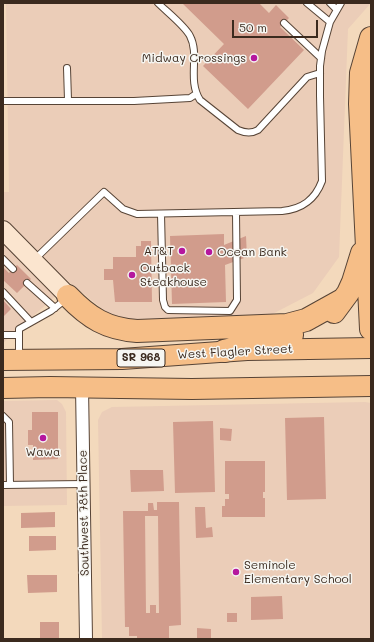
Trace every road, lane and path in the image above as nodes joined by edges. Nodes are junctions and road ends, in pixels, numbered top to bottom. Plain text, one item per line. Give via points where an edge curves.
1 (158, 3) edge
2 (308, 3) edge
3 (330, 3) edge
4 (341, 3) edge
5 (336, 9) junction
6 (330, 22) junction
7 (284, 23) dead end
8 (371, 38) edge
9 (321, 58) junction
10 (67, 68) dead end
11 (320, 73) junction
12 (196, 94) junction
13 (68, 100) junction
14 (3, 101) edge
15 (236, 213) junction
16 (161, 214) junction
17 (3, 230) edge
18 (367, 239) junction
19 (3, 260) edge
20 (33, 260) junction
21 (13, 269) dead end
22 (27, 283) dead end
23 (3, 292) edge
24 (342, 300) junction
25 (62, 302) junction
26 (31, 322) junction
27 (371, 329) edge
28 (3, 335) edge
29 (19, 335) junction
30 (371, 348) edge
31 (224, 351) junction
32 (11, 360) edge
33 (371, 386) edge
34 (82, 387) junction
35 (3, 388) edge
36 (3, 416) edge
37 (83, 484) junction
38 (3, 485) edge
39 (10, 485) junction
40 (86, 639) edge

1 - 12 lane via 190,36
2 - 6 lane
3 - 5 lane
4 - 5 lane
5 - 6 lane
6 - 9 lane
7 - 9 lane
8 - 18 highway via 361,73 360,104
9 - 11 lane
10 - 13 lane
11 - 12 lane via 307,77 254,132 238,130
11 - 15 lane via 320,187 305,204 294,210
12 - 13 lane via 190,98 134,101
13 - 14 lane
15 - 16 lane
15 - 16 lane via 237,300 230,311 168,310 165,307
16 - 20 lane via 129,212 104,192
17 - 20 street
18 - 24 highway via 353,282
18 - 27 highway
19 - 21 lane
20 - 25 street
22 - 25 lane
23 - 26 lane
24 - 25 highway via 306,320 287,325 137,331 99,322 82,309
24 - 31 highway via 332,314 314,328
25 - 26 lane
26 - 29 lane via 19,329
28 - 29 lane
29 - 32 lane
30 - 31 main road, West Flagler Street / SR 968
31 - 32 main road, West Flagler Street / SR 968 via 122,359
33 - 34 main road via 192,389
34 - 35 main road
34 - 37 street, Southwest 78th Place
36 - 39 lane via 9,422
37 - 39 lane
37 - 40 street, Southwest 78th Place
38 - 39 lane

